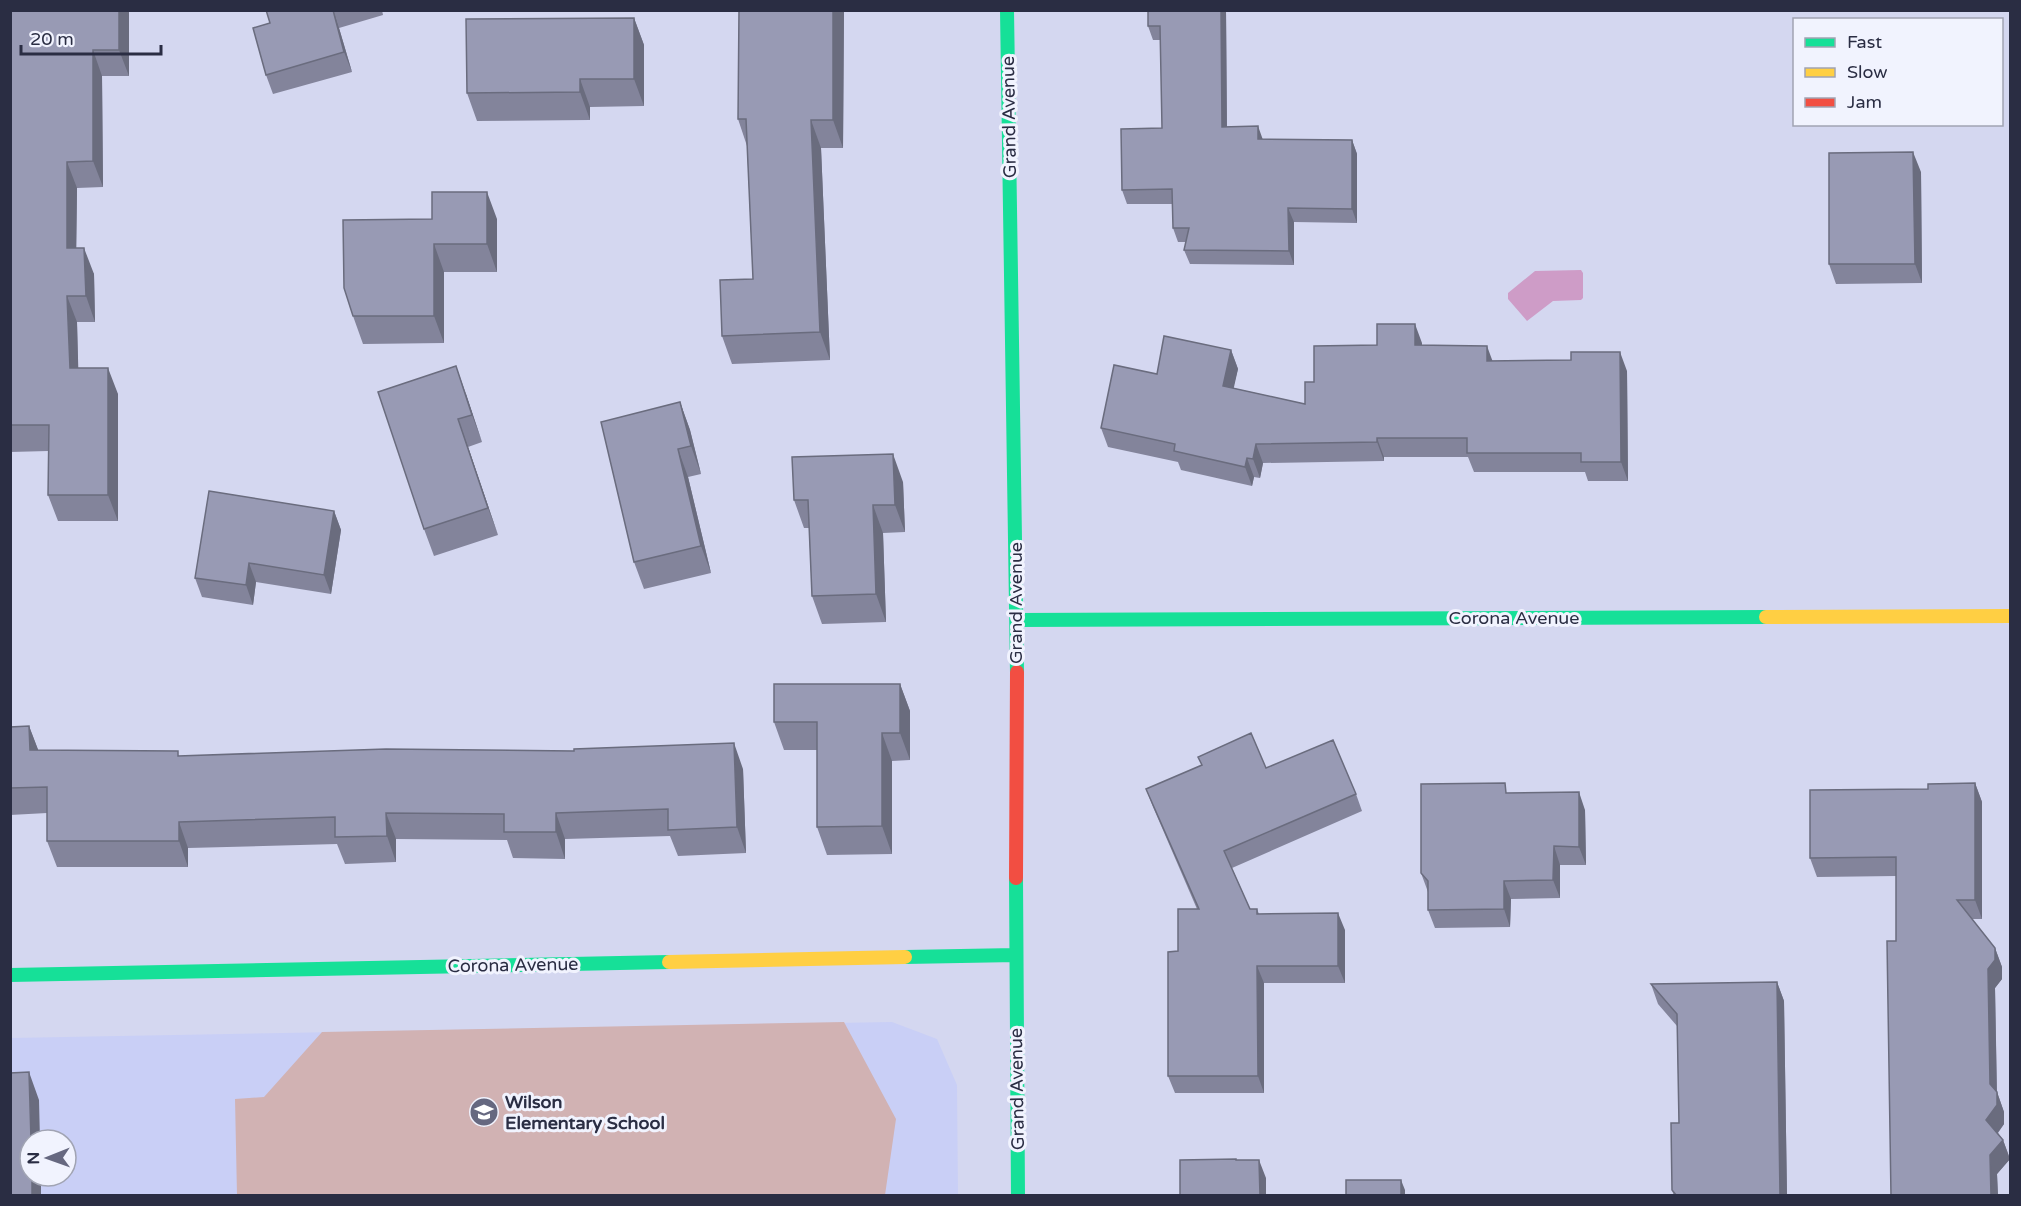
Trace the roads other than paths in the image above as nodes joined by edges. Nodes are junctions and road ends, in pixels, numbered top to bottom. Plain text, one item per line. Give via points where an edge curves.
1 (1007, 10) edge
2 (2010, 616) edge
3 (1017, 620) junction
4 (1016, 955) junction
5 (10, 975) edge
6 (1018, 1196) edge

1 - 3 street, Grand Avenue
2 - 3 street, Corona Avenue
3 - 4 street, Grand Avenue
4 - 5 street, Corona Avenue
4 - 6 street, Grand Avenue

